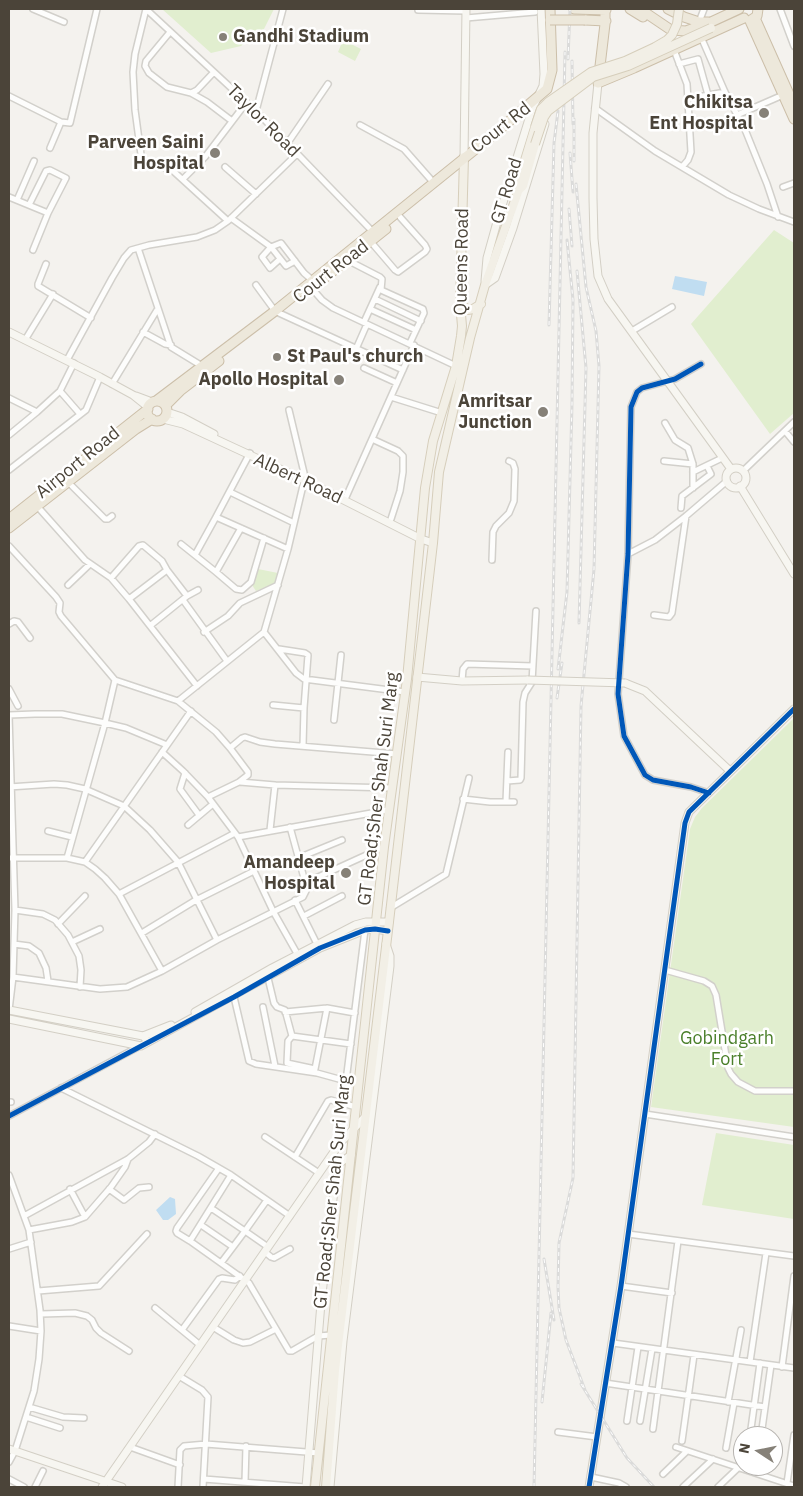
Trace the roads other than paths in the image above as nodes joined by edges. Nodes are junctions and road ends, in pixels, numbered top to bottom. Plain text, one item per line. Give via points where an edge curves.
1 (33, 9) edge
2 (97, 9) edge
3 (146, 9) edge
4 (283, 9) edge
5 (550, 9) edge
6 (574, 9) edge
7 (586, 9) edge
8 (605, 9) edge
9 (630, 9) edge
10 (640, 9) edge
11 (668, 9) edge
12 (678, 9) edge
13 (704, 9) edge
14 (780, 9) edge
15 (418, 10) edge
16 (538, 10) edge
17 (466, 13) edge
18 (750, 13) edge
19 (550, 20) junction
20 (606, 21) junction
21 (64, 22) dead end
22 (698, 25) junction
23 (711, 25) junction
24 (170, 32) junction
25 (701, 37) junction
26 (794, 46) edge
27 (671, 51) junction
28 (679, 64) junction
29 (214, 72) junction
30 (598, 83) junction
31 (328, 84) dead end
32 (547, 89) junction
33 (725, 92) junction
34 (191, 93) junction
35 (788, 94) edge
36 (708, 95) junction
37 (9, 96) edge
38 (538, 99) junction
39 (686, 99) junction
40 (246, 103) junction
41 (794, 106) edge
42 (595, 108) junction
43 (256, 111) junction
44 (737, 115) junction
45 (794, 119) edge
46 (232, 121) junction
47 (61, 122) junction
48 (360, 125) dead end
49 (287, 144) junction
50 (50, 148) dead end
51 (296, 154) junction
52 (464, 160) junction
53 (34, 161) dead end
54 (225, 167) dead end
55 (682, 167) junction
56 (183, 179) junction
57 (433, 182) junction
58 (794, 183) edge
59 (783, 187) dead end
60 (518, 192) junction
61 (256, 194) junction
62 (9, 197) edge
63 (17, 200) junction
64 (29, 205) junction
65 (48, 213) junction
66 (400, 217) junction
67 (778, 217) junction
68 (229, 220) junction
69 (794, 222) edge
70 (374, 236) junction
71 (271, 247) junction
72 (33, 250) dead end
73 (139, 251) dead end
74 (280, 259) junction
75 (347, 260) junction
76 (295, 261) junction
77 (46, 264) dead end
78 (310, 284) junction
79 (256, 285) dead end
80 (485, 285) junction
81 (380, 287) junction
82 (53, 294) junction
83 (375, 299) junction
84 (460, 302) junction
85 (481, 304) junction
86 (672, 307) dead end
87 (157, 310) dead end
88 (370, 310) junction
89 (277, 312) junction
90 (90, 318) junction
91 (421, 320) junction
92 (366, 323) junction
93 (416, 330) junction
94 (632, 331) junction
95 (9, 332) edge
96 (143, 332) junction
97 (461, 336) junction
98 (470, 338) junction
99 (25, 340) junction
100 (412, 344) junction
101 (171, 345) junction
102 (356, 349) junction
103 (70, 362) junction
104 (701, 364) dead end
105 (202, 366) junction
106 (456, 366) junction
107 (364, 368) dead end
108 (403, 370) junction
109 (100, 377) junction
110 (669, 381) junction
111 (397, 383) junction
112 (112, 384) junction
113 (60, 391) junction
114 (391, 397) junction
115 (9, 398) edge
116 (151, 405) junction
117 (289, 410) dead end
118 (37, 412) junction
119 (165, 412) junction
120 (442, 413) junction
121 (80, 414) junction
122 (152, 419) junction
123 (794, 422) edge
124 (665, 423) dead end
125 (785, 431) junction
126 (9, 434) edge
127 (372, 439) junction
128 (794, 442) edge
129 (249, 454) junction
130 (720, 457) junction
131 (509, 461) dead end
132 (664, 461) dead end
133 (693, 464) junction
134 (707, 466) junction
135 (9, 470) edge
136 (743, 471) junction
137 (693, 472) junction
138 (728, 475) junction
139 (305, 478) junction
140 (68, 482) junction
141 (740, 486) junction
142 (693, 488) junction
143 (230, 492) junction
144 (346, 497) junction
145 (37, 506) junction
146 (681, 508) dead end
147 (112, 516) dead end
148 (686, 516) junction
149 (216, 517) junction
150 (9, 518) edge
151 (391, 519) junction
152 (294, 523) junction
153 (9, 528) edge
154 (241, 528) junction
155 (421, 536) junction
156 (264, 538) junction
157 (433, 540) junction
158 (181, 544) dead end
159 (9, 546) edge
160 (288, 548) junction
161 (628, 554) junction
162 (195, 555) junction
163 (492, 560) dead end
164 (89, 565) junction
165 (167, 570) junction
166 (216, 572) junction
167 (794, 574) edge
168 (111, 578) junction
169 (278, 584) junction
170 (68, 585) dead end
171 (198, 590) dead end
172 (185, 598) junction
173 (129, 599) junction
174 (536, 611) dead end
175 (654, 615) dead end
176 (9, 624) edge
177 (151, 626) junction
178 (204, 632) junction
179 (264, 632) junction
180 (30, 638) dead end
181 (279, 649) junction
182 (341, 655) dead end
183 (227, 661) junction
184 (534, 666) junction
185 (417, 677) junction
186 (306, 679) junction
187 (115, 680) junction
188 (462, 681) junction
189 (338, 683) junction
190 (197, 686) junction
191 (9, 689) edge
192 (405, 692) junction
193 (178, 701) junction
194 (273, 705) dead end
195 (18, 706) dead end
196 (304, 708) junction
197 (794, 709) edge
198 (191, 712) junction
199 (9, 716) edge
200 (334, 720) dead end
201 (106, 723) junction
202 (166, 745) junction
203 (303, 746) junction
204 (230, 748) junction
205 (162, 752) junction
206 (508, 752) dead end
207 (397, 754) junction
208 (730, 771) junction
209 (185, 773) junction
210 (469, 778) dead end
211 (507, 781) junction
212 (239, 782) junction
213 (275, 785) junction
214 (10, 787) edge
215 (392, 788) junction
216 (85, 789) junction
217 (709, 793) junction
218 (208, 797) junction
219 (463, 799) junction
220 (506, 802) junction
221 (514, 802) dead end
222 (213, 804) junction
223 (124, 806) junction
224 (10, 809) edge
225 (388, 810) junction
226 (199, 815) junction
227 (11, 824) edge
228 (188, 825) dead end
229 (290, 827) junction
230 (270, 830) junction
231 (48, 831) dead end
232 (237, 835) junction
233 (72, 837) junction
234 (342, 840) dead end
235 (384, 847) junction
236 (12, 858) edge
237 (67, 858) junction
238 (298, 858) junction
239 (85, 862) junction
240 (178, 862) junction
241 (254, 871) junction
242 (305, 882) junction
243 (12, 889) edge
244 (119, 894) junction
245 (85, 896) dead end
246 (342, 896) dead end
247 (196, 900) junction
248 (295, 900) junction
249 (9, 907) edge
250 (390, 908) junction
251 (15, 911) junction
252 (273, 911) junction
253 (9, 916) edge
254 (304, 916) junction
255 (389, 922) junction
256 (58, 924) junction
257 (376, 925) junction
258 (100, 929) dead end
259 (365, 930) junction
260 (388, 931) junction
261 (142, 933) junction
262 (217, 940) junction
263 (72, 942) junction
264 (14, 944) junction
265 (318, 944) junction
266 (386, 944) junction
267 (299, 957) junction
268 (665, 970) junction
269 (162, 971) junction
270 (13, 977) junction
271 (268, 978) junction
272 (48, 981) junction
273 (80, 987) junction
274 (234, 997) junction
275 (263, 1007) dead end
276 (326, 1008) junction
277 (9, 1010) edge
278 (285, 1012) junction
279 (355, 1013) junction
280 (9, 1019) edge
281 (131, 1034) junction
282 (292, 1036) junction
283 (322, 1040) junction
284 (144, 1041) junction
285 (129, 1044) junction
286 (351, 1044) junction
287 (275, 1066) junction
288 (61, 1088) junction
289 (794, 1091) edge
290 (356, 1107) junction
291 (645, 1114) junction
292 (9, 1116) edge
293 (366, 1116) junction
294 (355, 1127) junction
295 (155, 1134) junction
296 (794, 1136) edge
297 (265, 1137) dead end
298 (351, 1156) junction
299 (295, 1157) junction
300 (128, 1159) junction
301 (219, 1168) junction
302 (319, 1173) junction
303 (9, 1175) edge
304 (232, 1175) junction
305 (149, 1187) dead end
306 (109, 1189) junction
307 (70, 1190) junction
308 (267, 1200) junction
309 (211, 1208) junction
310 (24, 1216) junction
311 (290, 1216) junction
312 (85, 1218) junction
313 (200, 1225) junction
314 (29, 1230) junction
315 (244, 1231) junction
316 (146, 1234) dead end
317 (628, 1234) junction
318 (190, 1241) junction
319 (678, 1241) junction
320 (31, 1242) junction
321 (233, 1247) junction
322 (9, 1249) edge
323 (267, 1249) junction
324 (290, 1249) dead end
325 (766, 1253) junction
326 (794, 1256) edge
327 (221, 1263) junction
328 (794, 1276) edge
329 (243, 1278) junction
330 (621, 1286) junction
331 (38, 1291) junction
332 (672, 1293) junction
333 (155, 1308) dead end
334 (40, 1314) junction
335 (9, 1326) edge
336 (213, 1327) junction
337 (276, 1329) junction
338 (182, 1330) junction
339 (741, 1330) dead end
340 (41, 1331) junction
341 (331, 1335) junction
342 (318, 1336) junction
343 (613, 1343) junction
344 (200, 1345) junction
345 (638, 1347) junction
346 (652, 1349) junction
347 (129, 1351) dead end
348 (664, 1351) junction
349 (694, 1355) junction
350 (736, 1360) junction
351 (750, 1362) junction
352 (760, 1364) junction
353 (771, 1365) junction
354 (782, 1367) junction
355 (794, 1368) edge
356 (179, 1376) junction
357 (605, 1383) junction
358 (632, 1388) junction
359 (645, 1390) junction
360 (659, 1392) junction
361 (689, 1397) junction
362 (731, 1402) junction
363 (755, 1406) junction
364 (30, 1407) junction
365 (765, 1407) junction
366 (26, 1417) junction
367 (84, 1418) dead end
368 (626, 1421) dead end
369 (640, 1421) dead end
370 (752, 1426) edge
371 (762, 1426) edge
372 (60, 1428) dead end
373 (653, 1429) dead end
374 (558, 1432) dead end
375 (794, 1435) edge
376 (597, 1437) junction
377 (682, 1441) dead end
378 (206, 1444) junction
379 (246, 1446) junction
380 (793, 1446) edge
381 (130, 1447) junction
382 (676, 1447) dead end
383 (726, 1448) dead end
384 (12, 1450) edge
385 (687, 1451) junction
386 (310, 1452) junction
387 (319, 1453) junction
388 (713, 1459) junction
389 (9, 1462) edge
390 (180, 1466) junction
391 (733, 1466) edge
392 (43, 1471) dead end
393 (733, 1473) edge
394 (663, 1474) dead end
395 (591, 1476) junction
396 (764, 1476) edge
397 (204, 1478) junction
398 (9, 1479) edge
399 (245, 1482) junction
400 (784, 1482) junction
401 (104, 1484) edge
402 (20, 1486) edge
403 (794, 1486) edge
404 (35, 1487) edge
405 (121, 1487) edge
406 (178, 1487) edge
407 (203, 1487) edge
408 (306, 1487) edge
409 (316, 1487) edge
410 (326, 1487) edge
411 (330, 1487) edge
412 (589, 1487) edge
413 (626, 1487) edge
414 (683, 1487) edge
415 (718, 1487) edge
416 (777, 1487) edge

1 - 21 street
2 - 47 street via 71,121 68,124
3 - 24 street, Taylor Road
3 - 56 street via 133,72 141,160 172,170
4 - 43 street
5 - 19 highway
6 - 7 highway
7 - 8 highway
8 - 20 highway
9 - 27 highway via 667,33
10 - 22 highway via 670,30 686,31
11 - 22 highway
12 - 60 main road, bridge via 677,24 667,40 632,58 591,72 548,102 535,127
13 - 22 street
14 - 26 street
15 - 17 street
16 - 17 street
16 - 38 street, GT Road via 544,74
17 - 52 street
18 - 23 highway
18 - 25 highway
18 - 35 highway
19 - 20 highway, bridge
19 - 32 highway via 552,70
20 - 30 highway
22 - 23 highway
22 - 25 street
23 - 60 main road, bridge via 628,66 593,77 548,111 523,186
24 - 29 street, Taylor Road
24 - 34 street via 146,61 146,69 167,87
25 - 27 highway
25 - 33 street
27 - 28 street
27 - 30 highway
28 - 36 street via 698,59
28 - 39 street via 686,80
29 - 34 street
29 - 40 street, Taylor Road
30 - 42 street
31 - 49 street
32 - 38 highway, Court Rd
32 - 80 street via 546,124 530,175 495,278
33 - 36 street
33 - 44 street
34 - 46 street
35 - 41 highway
35 - 44 street
35 - 45 highway
36 - 39 street
37 - 47 street
38 - 52 highway, Court Rd
38 - 80 street, GT Road via 532,109 486,258
39 - 55 street via 691,152
40 - 43 street, Taylor Road
40 - 46 street
42 - 55 street
42 - 94 street via 592,198 598,276 608,299
43 - 49 street, Taylor Road
44 - 67 street
46 - 56 street via 205,157
47 - 50 street
48 - 57 street via 404,149
49 - 51 street, Taylor Road
51 - 61 street
51 - 70 street, Taylor Road
52 - 57 highway, Court Road
52 - 66 highway, Court Road
52 - 84 main road, Queens Road
53 - 63 street
54 - 61 street
55 - 67 street via 729,195
56 - 68 street
57 - 70 highway, Court Road
58 - 59 street
60 - 80 main road, GT Road;Sher Shah Suri Marg
61 - 68 street
62 - 63 street
63 - 64 street
64 - 65 street
64 - 65 street via 45,172 50,170 66,180
65 - 72 street
66 - 70 highway, Court Road
66 - 70 street, Taylor Road via 427,247 398,272
67 - 69 street
68 - 71 street
68 - 90 street via 197,238 131,250
70 - 75 highway, Court Road
70 - 78 highway, Court Road
71 - 74 street
71 - 74 street via 262,257 270,268
71 - 76 street via 281,243
73 - 101 street
74 - 76 street via 286,266
75 - 78 highway, Court Road
75 - 81 street via 380,277
76 - 78 street
77 - 82 street via 38,285
78 - 89 highway, Court Road
78 - 92 street via 327,305
79 - 89 street
80 - 85 main road, GT Road;Sher Shah Suri Marg
81 - 83 street
81 - 91 street via 423,309
82 - 90 street
82 - 99 street
83 - 88 street
83 - 91 street
84 - 85 main road via 468,310
84 - 97 main road, Queens Road
85 - 98 main road, GT Road;Sher Shah Suri Marg
86 - 94 street
87 - 96 street
88 - 92 street
88 - 93 street
89 - 102 street
89 - 105 highway, Court Road
89 - 119 highway, Court Road via 180,391
90 - 103 street
91 - 93 street
92 - 100 street
92 - 102 street
93 - 100 street
94 - 110 street
95 - 99 street
96 - 101 street
96 - 112 street
97 - 98 main road
97 - 106 main road, Queens Road
98 - 157 main road, GT Road;Sher Shah Suri Marg via 439,472
99 - 103 street
100 - 106 street
100 - 108 street
101 - 105 street
102 - 108 street
103 - 109 street
103 - 113 street
104 - 110 street
105 - 116 highway, Court Road
106 - 120 main road, GT Road;Sher Shah Suri Marg
107 - 111 street
108 - 111 street
109 - 112 street
109 - 121 street via 89,403
110 - 130 street
110 - 161 street via 642,388 631,407
111 - 114 street
112 - 116 street
113 - 118 street
113 - 121 street
114 - 120 street
114 - 127 street
115 - 118 street
116 - 119 highway via 163,403
116 - 122 highway via 148,412
116 - 150 highway, Airport Road
117 - 139 street
118 - 126 street
119 - 122 highway
119 - 129 street, Albert Road via 182,417
120 - 155 main road, GT Road;Sher Shah Suri Marg via 433,441
121 - 135 street
122 - 140 highway
123 - 125 street
124 - 133 street via 675,440 688,448
125 - 128 street
125 - 136 street
127 - 144 street
127 - 151 street via 403,456 400,491
129 - 139 street, Albert Road
129 - 143 street
130 - 134 street
130 - 138 street
131 - 163 street via 515,469 514,501 509,513 493,532
132 - 133 street
133 - 137 street
134 - 137 street
134 - 142 street via 711,474
136 - 138 street via 738,468
136 - 141 street via 745,479
137 - 142 street
138 - 141 street via 733,487
138 - 148 street
139 - 144 street, Albert Road
139 - 152 street
139 - 155 street, Albert Road
140 - 145 highway
140 - 147 street via 105,519
141 - 167 street
142 - 146 street via 681,497
143 - 149 street
143 - 152 street
144 - 151 street, Albert Road
145 - 153 highway
145 - 164 street
148 - 161 street via 640,550
148 - 175 street via 672,613 669,616
149 - 154 street
149 - 162 street
151 - 155 street, Albert Road
152 - 160 street
154 - 156 street
154 - 166 street
155 - 157 street, Albert Road
155 - 192 main road, GT Road;Sher Shah Suri Marg
156 - 160 street
156 - 166 street via 251,582 242,590 236,590
157 - 185 main road, GT Road;Sher Shah Suri Marg
158 - 162 street
159 - 187 street via 56,597 60,614
160 - 169 street
161 - 217 street via 618,694 624,736 648,778
162 - 166 street
164 - 168 street
164 - 170 street
165 - 168 street via 162,561 143,545
165 - 172 street
165 - 173 street
168 - 173 street
169 - 178 street via 238,605
169 - 179 street
171 - 172 street
172 - 177 street
172 - 178 street
173 - 177 street
174 - 184 street
176 - 180 street via 18,622
177 - 190 street
178 - 183 street
179 - 181 street
179 - 183 street
181 - 186 street via 296,673
181 - 186 street via 308,654
182 - 189 street
183 - 190 street
184 - 188 street via 467,664
184 - 211 street via 532,682 523,702 521,778
185 - 188 street
185 - 250 main road, GT Road;Sher Shah Suri Marg
186 - 189 street
186 - 196 street
187 - 193 street
187 - 201 street
188 - 208 street, bridge via 626,685 645,691
189 - 192 street
189 - 200 street
190 - 193 street
191 - 195 street
192 - 207 main road, GT Road;Sher Shah Suri Marg
193 - 198 street
194 - 196 street
196 - 203 street
197 - 208 street
198 - 202 street
198 - 204 street
199 - 201 street via 62,714
199 - 214 street
201 - 202 street
201 - 216 street
202 - 205 street
203 - 204 street via 264,743 245,737
203 - 207 street
204 - 212 street via 248,772 246,778
205 - 209 street
205 - 223 street
206 - 211 street
207 - 215 main road, GT Road;Sher Shah Suri Marg
208 - 217 street
209 - 218 street
209 - 226 street via 180,789
210 - 219 street
211 - 220 street
212 - 213 street
212 - 218 street
213 - 215 street
213 - 230 street
214 - 216 street via 54,784
214 - 224 street
215 - 225 main road, GT Road;Sher Shah Suri Marg
216 - 223 street
216 - 233 street
217 - 268 street via 690,812 685,823
218 - 222 street
219 - 220 street
219 - 250 street via 446,874
220 - 221 street
222 - 226 street
222 - 232 street
223 - 239 street
223 - 240 street
224 - 227 street
225 - 229 street
225 - 235 main road, GT Road;Sher Shah Suri Marg
226 - 228 street
227 - 236 street
229 - 230 street
229 - 238 street
230 - 232 street
231 - 233 street
232 - 240 street
232 - 241 street
233 - 237 street
234 - 238 street
235 - 242 street
235 - 257 main road, GT Road;Sher Shah Suri Marg
236 - 237 street
236 - 243 street
237 - 239 street
238 - 242 street
239 - 244 street
240 - 244 street
240 - 247 street
241 - 247 street
241 - 252 street
242 - 248 street via 305,894
243 - 251 street
244 - 261 street
245 - 256 street
246 - 254 street
247 - 261 street
247 - 262 street
248 - 252 street
248 - 254 street
249 - 251 street
250 - 255 main road, GT Road;Sher Shah Suri Marg
251 - 253 street
251 - 256 street via 43,914
251 - 264 street
252 - 262 street
252 - 267 street
254 - 265 street
255 - 257 street
255 - 260 main road, GT Road;Sher Shah Suri Marg
256 - 263 street
257 - 259 street
257 - 260 street
257 - 265 street via 355,925
257 - 290 main road, GT Road;Sher Shah Suri Marg
258 - 263 street
259 - 267 street
259 - 279 street
260 - 266 main road, GT Road;Sher Shah Suri Marg
261 - 269 street
262 - 269 street
263 - 273 street via 81,963
264 - 270 street
264 - 272 street via 29,946 39,953
265 - 267 street
266 - 293 main road, GT Road;Sher Shah Suri Marg
266 - 411 street via 390,966 343,1341
267 - 271 street
267 - 284 street via 272,968
268 - 289 street via 712,986 728,1068 738,1082 755,1091
268 - 291 street
269 - 273 street via 127,987 111,990
270 - 272 street
270 - 277 street
271 - 274 street
271 - 278 street via 275,1005
272 - 273 street
274 - 284 street
274 - 287 street via 248,1060
275 - 287 street
276 - 278 street
276 - 279 street
276 - 283 street
277 - 281 street
278 - 282 street
279 - 286 street
280 - 285 street
281 - 284 street
281 - 285 street
282 - 283 street
282 - 283 street via 288,1041 286,1062 314,1069
283 - 286 street
284 - 285 street
284 - 288 street
286 - 287 street via 346,1081
288 - 292 street
288 - 295 street
290 - 294 main road, GT Road;Sher Shah Suri Marg
290 - 299 street via 328,1101
291 - 296 street
291 - 317 street
293 - 294 street
293 - 410 main road, GT Road;Sher Shah Suri Marg via 335,1370
294 - 298 main road, GT Road;Sher Shah Suri Marg
294 - 302 street
295 - 300 street
295 - 301 street
297 - 299 street
298 - 341 main road, GT Road;Sher Shah Suri Marg
298 - 342 street via 338,1168
299 - 302 street
300 - 306 street
300 - 307 street
301 - 304 street
301 - 318 street via 177,1228 177,1233
302 - 311 street
303 - 310 street
304 - 308 street
304 - 309 street
305 - 306 street via 140,1188 124,1200
306 - 312 street
307 - 310 street
307 - 312 street
308 - 311 street
308 - 315 street
309 - 313 street
309 - 315 street
310 - 314 street
311 - 323 street
312 - 314 street
313 - 318 street
313 - 321 street
314 - 320 street
315 - 321 street
315 - 323 street
316 - 331 street via 99,1286
317 - 319 street
317 - 330 street
318 - 327 street
319 - 325 street
319 - 332 street
320 - 322 street
320 - 331 street
321 - 327 street
323 - 324 street via 272,1258
323 - 329 street
325 - 326 street
325 - 351 street
327 - 329 street
328 - 354 street
329 - 336 street
329 - 337 street
329 - 338 street via 219,1279
330 - 332 street
330 - 343 street
331 - 334 street
332 - 348 street
333 - 338 street
334 - 340 street
334 - 347 street via 87,1316 101,1333
335 - 340 street
336 - 337 street via 244,1343
336 - 344 street
337 - 342 street via 291,1351
338 - 344 street
339 - 350 street
340 - 364 street via 37,1377
341 - 342 street
341 - 387 main road, GT Road;Sher Shah Suri Marg
342 - 386 street
343 - 345 street
343 - 357 street
344 - 356 street
345 - 346 street
345 - 358 street
346 - 348 street
346 - 359 street
348 - 349 street
348 - 360 street
349 - 350 street
349 - 361 street
350 - 351 street
350 - 362 street
351 - 352 street
352 - 353 street
352 - 363 street
353 - 354 street
353 - 365 street
354 - 355 street
356 - 378 street via 208,1398
356 - 381 street
357 - 358 street
357 - 376 street
358 - 359 street
358 - 368 street
359 - 360 street
359 - 369 street
360 - 361 street
360 - 373 street
361 - 362 street
361 - 377 street
362 - 363 street
362 - 383 street
363 - 365 street
363 - 370 street
364 - 366 street
364 - 367 street via 63,1417
365 - 371 street
366 - 372 street
366 - 384 street
374 - 376 street
375 - 380 street
376 - 395 street
378 - 379 street
378 - 390 street via 182,1447
378 - 397 street
379 - 386 street
379 - 399 street
380 - 400 street
381 - 390 street
381 - 401 street
382 - 385 street
384 - 389 street
384 - 401 street
385 - 388 street
385 - 394 street
386 - 387 street
386 - 408 street
387 - 409 main road, GT Road;Sher Shah Suri Marg
388 - 391 street
388 - 414 street
390 - 406 street
392 - 404 street
393 - 415 street
395 - 412 street
395 - 413 street
396 - 400 street
397 - 399 street
397 - 407 street
398 - 402 street
399 - 408 street
400 - 403 street
400 - 416 street
401 - 405 street

